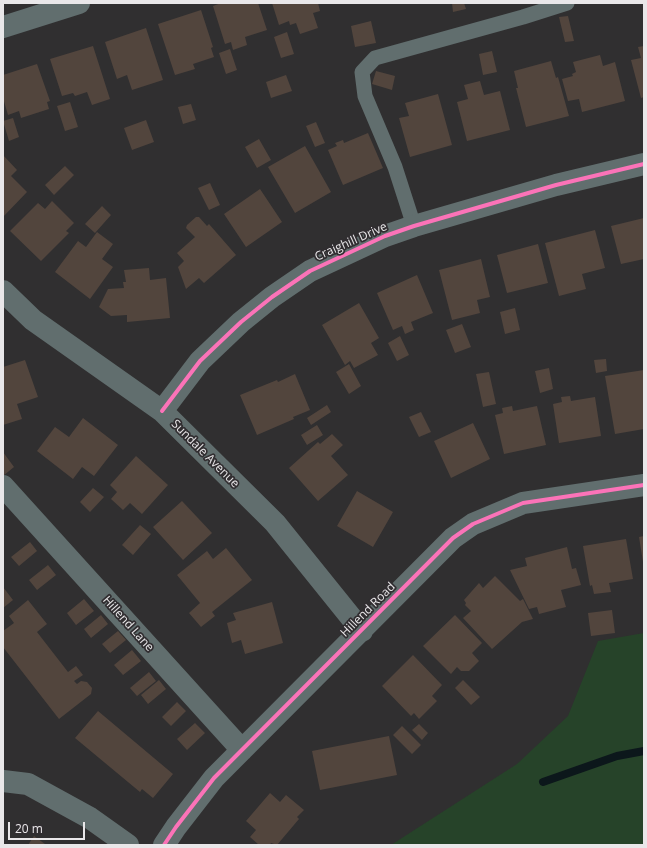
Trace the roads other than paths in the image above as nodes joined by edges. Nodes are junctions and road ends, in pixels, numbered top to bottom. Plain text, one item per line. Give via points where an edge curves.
1 (79, 3) edge
2 (567, 3) edge
3 (3, 27) edge
4 (644, 164) edge
5 (414, 226) junction
6 (3, 291) edge
7 (162, 411) junction
8 (644, 485) edge
9 (7, 497) edge
10 (362, 631) junction
11 (242, 750) junction
12 (3, 782) edge
13 (128, 845) edge
14 (164, 845) edge

1 - 3 street
2 - 5 lane via 374,58 362,72 365,96 395,167
4 - 5 street, Craighill Drive
5 - 7 street, Craighill Drive via 385,236 310,271 272,297 200,361
6 - 7 street, Sundale Avenue via 33,320
7 - 10 street, Sundale Avenue via 276,523
8 - 10 street, Hillend Road via 522,503 472,524 453,538
9 - 11 street, Hillend Lane
10 - 11 street, Hillend Road
11 - 14 street, Hillend Road via 214,778
12 - 13 street via 28,784 90,818

